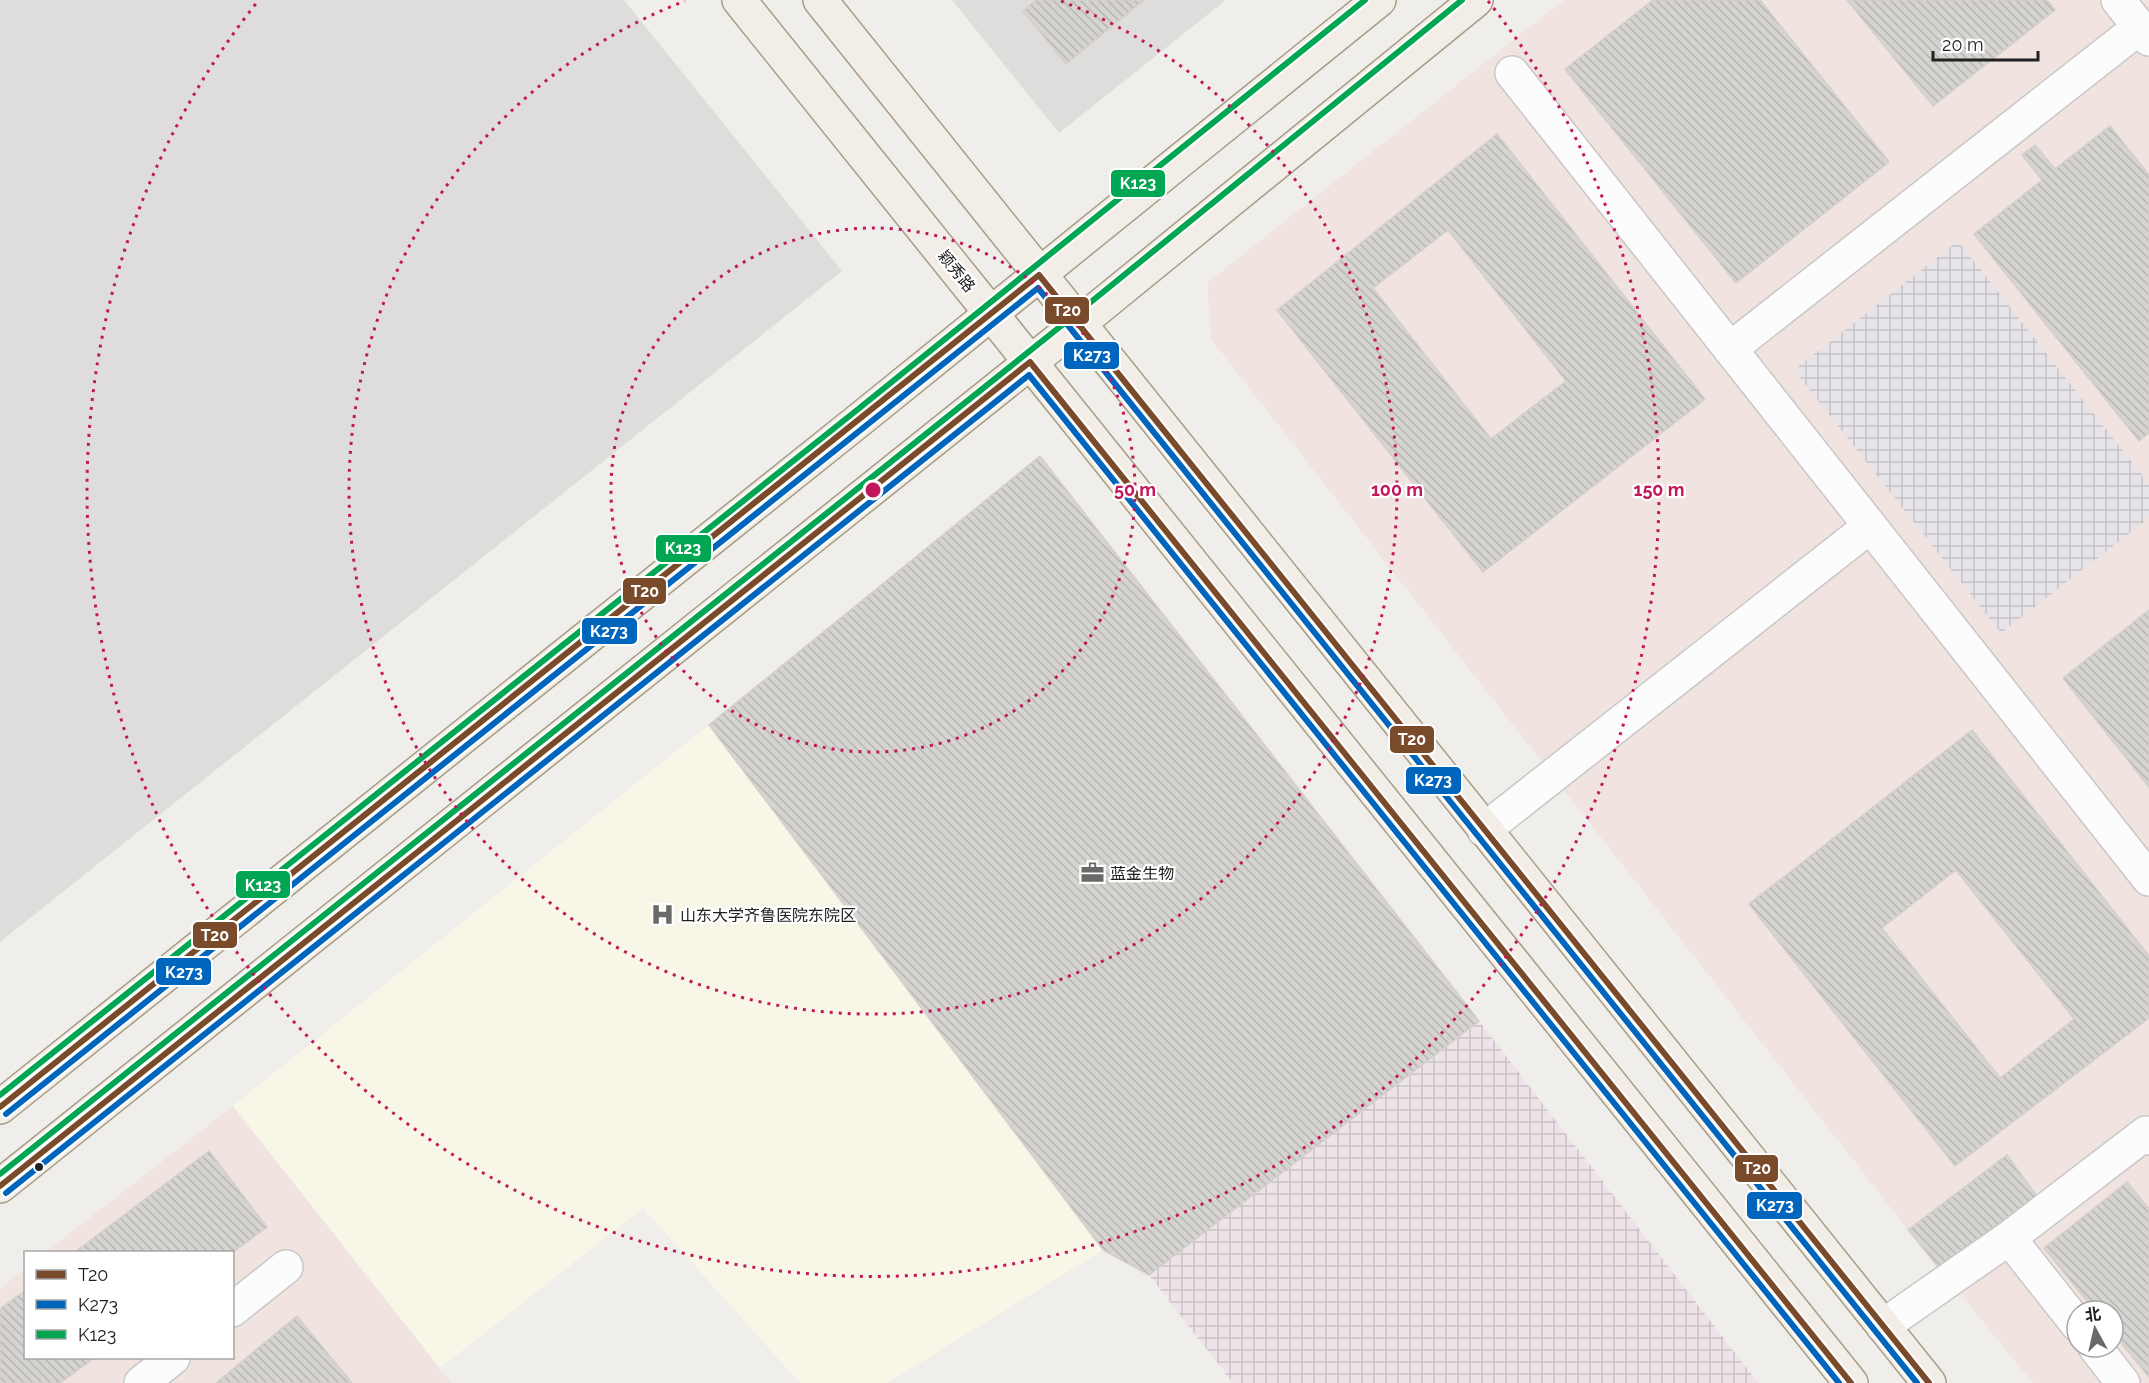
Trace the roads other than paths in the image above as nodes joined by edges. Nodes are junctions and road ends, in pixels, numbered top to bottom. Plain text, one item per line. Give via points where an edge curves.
1 (739, 0) edge
2 (820, 0) edge
3 (1379, 0) edge
4 (1476, 0) edge
5 (2118, 0) edge
6 (2144, 33) edge
7 (1512, 73) dead end
8 (1039, 275) junction
9 (991, 313) junction
10 (1078, 323) junction
11 (1730, 349) junction
12 (1030, 362) junction
13 (1869, 527) junction
14 (1484, 830) junction
15 (2149, 879) edge
16 (0, 1107) edge
17 (2149, 1138) edge
18 (0, 1186) edge
19 (2009, 1238) junction
20 (286, 1267) dead end
21 (234, 1308) edge
22 (2065, 1309) edge
23 (1883, 1326) junction
24 (172, 1359) edge
25 (2104, 1359) edge
26 (141, 1383) edge
27 (1851, 1383) edge
28 (1929, 1383) edge
29 (2123, 1383) edge

1 - 9 main road, 颖秀路
2 - 8 main road
3 - 8 main road
4 - 10 main road
5 - 6 lane
6 - 11 lane
7 - 11 lane
8 - 9 main road
8 - 10 main road
9 - 12 main road, 颖秀路
9 - 16 main road
10 - 12 main road
10 - 14 main road
11 - 13 lane
12 - 18 main road
12 - 27 main road, 颖秀路
13 - 14 lane
13 - 15 lane
14 - 23 main road
17 - 19 lane via 2146,1133
19 - 22 lane
19 - 23 lane
20 - 21 lane
23 - 28 main road
24 - 26 lane
25 - 29 lane

